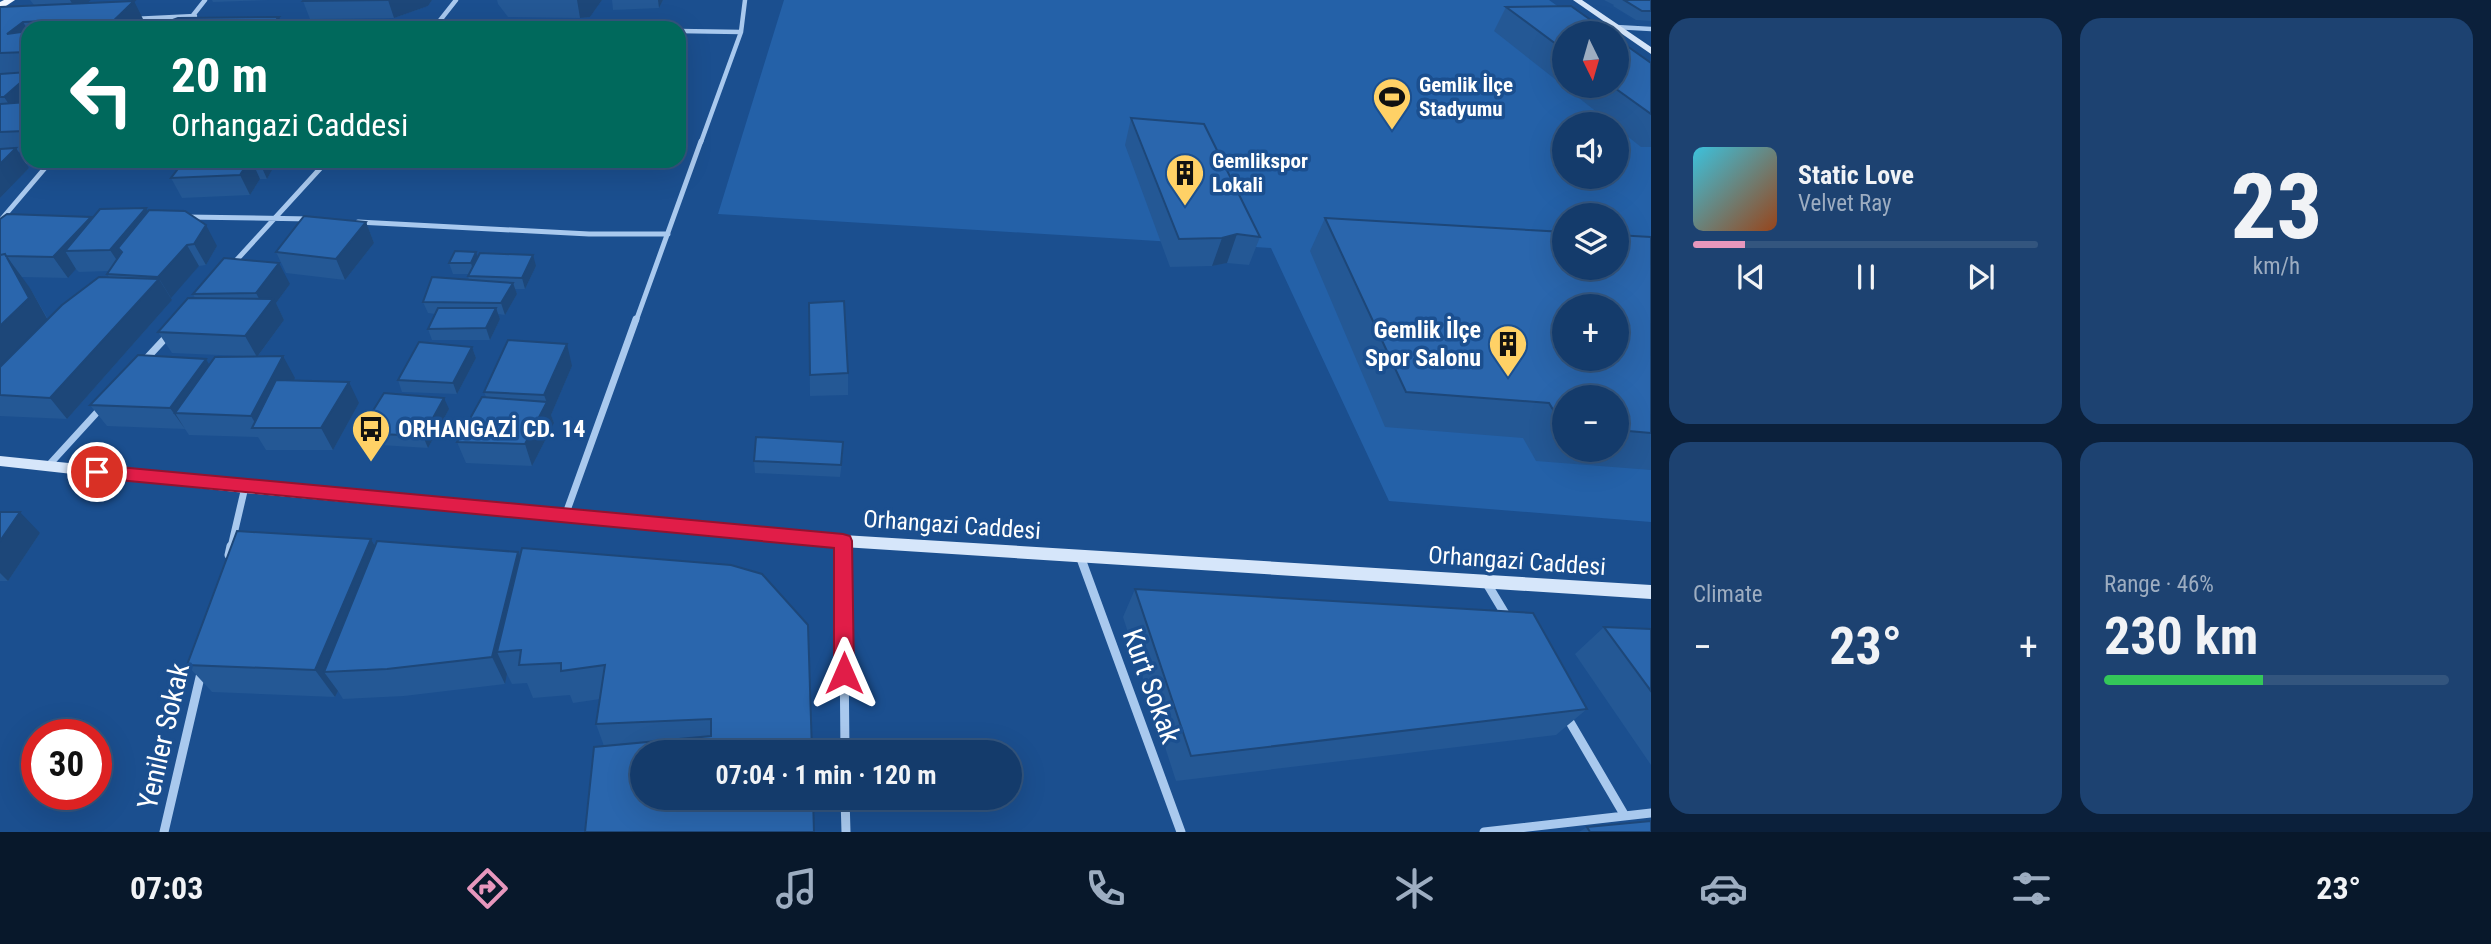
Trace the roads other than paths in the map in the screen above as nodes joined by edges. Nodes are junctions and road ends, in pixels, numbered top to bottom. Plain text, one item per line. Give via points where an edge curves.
1 (10, 0) edge
2 (205, 0) edge
3 (456, 0) edge
4 (745, 0) edge
5 (1577, 0) edge
6 (0, 6) edge
7 (195, 16) junction
8 (125, 19) edge
9 (190, 21) edge
10 (440, 21) edge
11 (1607, 21) edge
12 (1629, 28) edge
13 (1651, 29) edge
14 (686, 31) edge
15 (741, 32) junction
16 (1629, 36) edge
17 (1651, 51) edge
18 (21, 161) edge
19 (0, 162) edge
20 (45, 168) edge
21 (321, 168) edge
22 (17, 217) edge
23 (180, 217) edge
24 (275, 218) junction
25 (2, 219) edge
26 (316, 220) edge
27 (343, 221) edge
28 (668, 234) junction
29 (230, 267) edge
30 (175, 327) edge
31 (138, 367) edge
32 (111, 397) edge
33 (0, 461) edge
34 (47, 467) junction
35 (245, 487) junction
36 (565, 516) junction
37 (843, 541) junction
38 (1080, 556) junction
39 (226, 566) edge
40 (1486, 582) junction
41 (1651, 592) edge
42 (1514, 629) edge
43 (205, 659) edge
44 (1563, 711) edge
45 (845, 740) edge
46 (845, 810) edge
47 (1651, 813) edge
48 (1625, 816) junction
49 (164, 832) edge
50 (846, 832) edge
51 (1181, 832) edge
52 (1484, 832) edge

1 - 6 main road
2 - 7 street
3 - 10 street
4 - 15 street
5 - 11 street
7 - 8 street
7 - 9 street
12 - 13 street
14 - 15 street
15 - 28 street
16 - 17 street
18 - 19 street
20 - 25 street
21 - 24 street
22 - 25 street
23 - 24 street
24 - 26 street
24 - 29 street
27 - 28 street
28 - 36 street
30 - 31 street
32 - 34 street
33 - 34 street, Orhangazi Caddesi
34 - 35 street, Orhangazi Caddesi
35 - 36 street, Orhangazi Caddesi
35 - 39 street
36 - 37 street, Orhangazi Caddesi
37 - 38 street, Orhangazi Caddesi
37 - 45 street
38 - 40 street, Orhangazi Caddesi
38 - 51 street, Kurt Sokak
40 - 41 street, Orhangazi Caddesi
40 - 42 street
43 - 49 street, Yeniler Sokak
44 - 48 street
46 - 50 street
47 - 48 street
48 - 52 street

